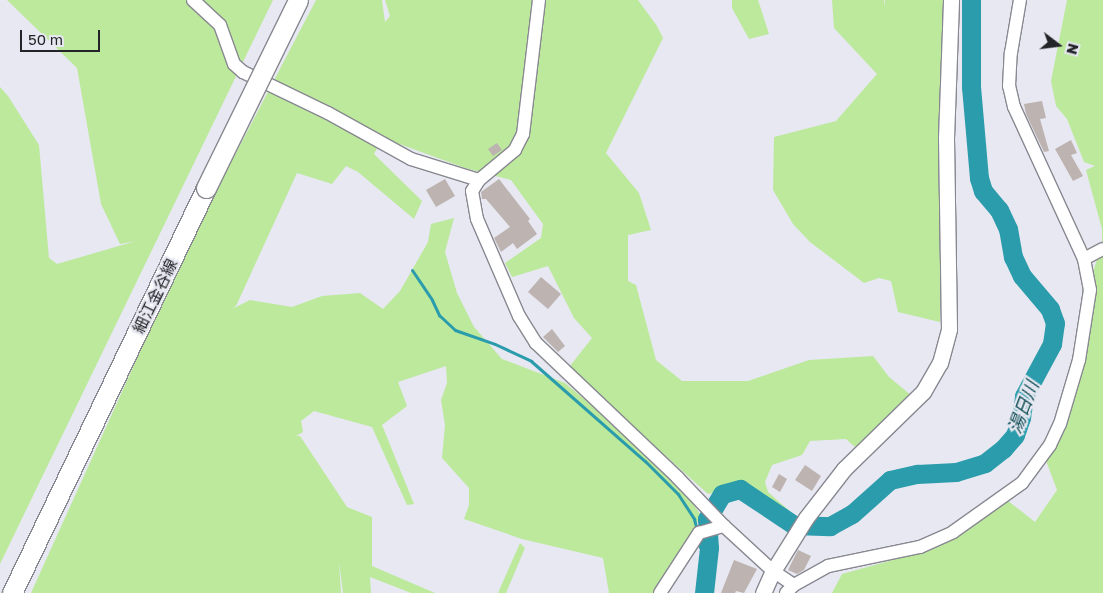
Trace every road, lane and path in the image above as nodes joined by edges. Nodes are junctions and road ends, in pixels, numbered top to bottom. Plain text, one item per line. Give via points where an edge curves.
1 (193, 0) edge
2 (298, 0) edge
3 (539, 0) edge
4 (951, 0) edge
5 (1020, 0) edge
6 (479, 180) junction
7 (1103, 249) edge
8 (1084, 259) junction
9 (724, 526) junction
10 (773, 571) junction
11 (790, 589) edge
12 (12, 593) edge
13 (660, 593) edge
14 (763, 593) edge

1 - 6 street via 220,25 234,64 243,72 411,158
2 - 12 main road, 細江金谷線, bridge
3 - 6 street via 523,134 515,150
4 - 10 street via 946,138 948,329 940,363 923,392 844,469 806,518
5 - 8 street via 1009,86 1014,108
6 - 9 street via 472,191 477,219 519,316 536,343
7 - 8 street
8 - 11 street via 1090,290 1079,360 1060,424 1050,445 1022,482 954,532 920,547 828,566
9 - 10 street
9 - 13 street via 699,533
10 - 11 street
10 - 14 street

